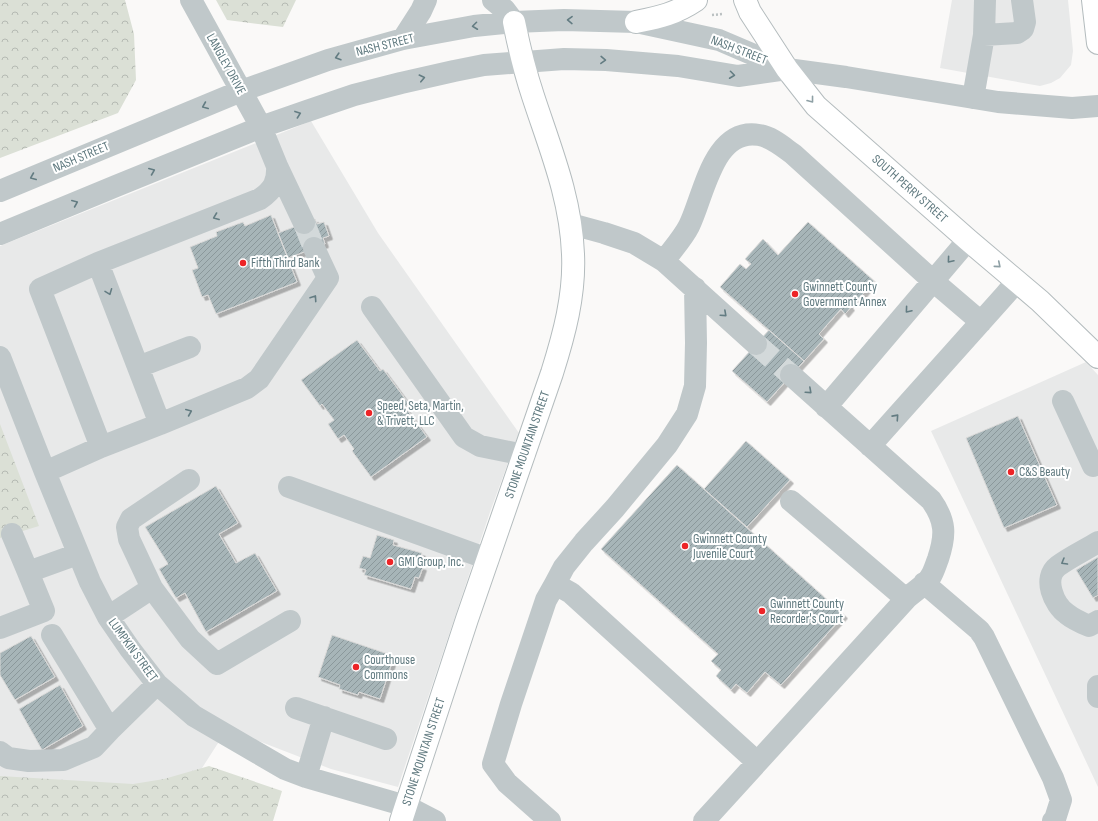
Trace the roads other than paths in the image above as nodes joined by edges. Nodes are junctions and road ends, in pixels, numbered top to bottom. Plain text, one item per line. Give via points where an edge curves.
1 (191, 0) edge
2 (426, 0) edge
3 (493, 0) edge
4 (745, 0) edge
5 (985, 0) edge
6 (1022, 0) edge
7 (1093, 0) edge
8 (703, 7) edge
9 (514, 22) junction
10 (636, 22) junction
11 (984, 35) junction
12 (403, 39) junction
13 (1098, 43) edge
14 (523, 62) junction
15 (787, 69) junction
16 (241, 91) junction
17 (973, 98) junction
18 (1098, 106) edge
19 (261, 127) junction
20 (277, 166) junction
21 (0, 191) edge
22 (304, 223) tunnel mouth
23 (571, 224) junction
24 (0, 234) edge
25 (968, 240) junction
26 (314, 248) tunnel mouth
27 (664, 261) junction
28 (98, 263) junction
29 (933, 281) junction
30 (1017, 281) junction
31 (695, 288) junction
32 (372, 307) dead end
33 (981, 322) junction
34 (756, 344) tunnel mouth
35 (190, 347) dead end
36 (0, 357) edge
37 (1098, 357) edge
38 (138, 367) junction
39 (791, 375) tunnel mouth
40 (1063, 401) dead end
41 (826, 407) junction
42 (160, 424) junction
43 (101, 446) junction
44 (870, 446) junction
45 (524, 455) junction
46 (1098, 462) edge
47 (45, 472) junction
48 (189, 480) dead end
49 (289, 487) dead end
50 (791, 501) dead end
51 (12, 534) dead end
52 (1098, 542) edge
53 (78, 554) junction
54 (488, 560) junction
55 (28, 572) junction
56 (924, 583) junction
57 (555, 584) junction
58 (152, 588) junction
59 (906, 599) junction
60 (108, 617) junction
61 (290, 621) dead end
62 (1098, 621) edge
63 (0, 628) edge
64 (52, 635) dead end
65 (157, 684) junction
66 (1098, 686) edge
67 (1098, 697) edge
68 (296, 708) dead end
69 (324, 717) junction
70 (110, 730) junction
71 (386, 739) dead end
72 (0, 752) edge
73 (757, 762) junction
74 (306, 776) junction
75 (403, 814) edge
76 (435, 821) edge
77 (550, 821) edge
78 (704, 821) edge
79 (1053, 821) edge

1 - 16 street, LANGLEY DRIVE
2 - 12 street
3 - 9 street
4 - 15 main road, SOUTH PERRY STREET
5 - 11 street
6 - 11 street via 1025,22 1023,29 1017,33
7 - 13 main road
8 - 10 main road via 682,9 665,16
10 -> 9 street, NASH STREET
9 -> 12 street, NASH STREET via 474,26
9 - 14 main road, STONE MOUNTAIN STREET
10 - 15 street, NASH STREET via 719,40
11 - 17 street
12 -> 16 street, NASH STREET via 328,60
14 -> 15 street, NASH STREET via 606,60 678,66 738,76
19 -> 14 street, NASH STREET via 401,83 469,68
14 - 23 main road, STONE MOUNTAIN STREET via 562,181
15 - 17 street, NASH STREET
15 -> 25 main road, SOUTH PERRY STREET via 816,106
16 - 19 street, LANGLEY DRIVE
16 -> 21 street, NASH STREET
17 - 18 street, NASH STREET via 1072,108
19 - 20 street, LANGLEY DRIVE
24 -> 19 street, NASH STREET
20 - 22 street, LANGLEY DRIVE
20 -> 28 street via 277,180 274,186 260,199
23 - 27 street via 634,243
23 - 45 main road, STONE MOUNTAIN STREET via 571,295 564,334
25 -> 29 street
25 -> 30 main road, SOUTH PERRY STREET
42 -> 26 street via 247,388 259,379 328,278
27 - 29 street via 688,227 721,150 744,134 760,135 793,154
27 - 31 street
28 -> 38 street
28 - 43 street via 40,289
29 - 33 street
29 -> 41 street
30 - 33 street
30 - 37 main road, SOUTH PERRY STREET
31 -> 34 street
31 - 57 street via 695,386 687,414 667,445 564,567
32 - 45 street via 464,437 480,446
44 -> 33 street
35 - 38 street
36 - 47 street, LUMPKIN STREET
38 - 42 street
39 -> 41 street
40 - 46 street via 1093,466
41 - 44 street
42 - 43 street
43 - 47 street
44 - 56 street via 930,500 939,512 943,524 941,548 931,577
45 - 54 main road, STONE MOUNTAIN STREET
47 - 53 street, LUMPKIN STREET
48 - 58 street via 131,518 127,527 129,539
49 - 54 street
50 - 59 street
51 - 55 street
52 -> 62 street via 1056,567 1049,583 1053,596 1066,614 1089,626
53 - 55 street
53 - 60 street, LUMPKIN STREET
54 - 75 main road, STONE MOUNTAIN STREET
55 - 63 street via 44,611
56 - 59 street
56 - 79 street via 984,637 1059,794 1061,800
57 - 73 street via 571,593
57 - 77 street via 546,600 493,764 507,783
58 - 60 street
58 - 61 street via 190,639 216,664
59 - 73 street
60 - 65 street, LUMPKIN STREET
64 - 70 street
65 - 70 street
65 - 74 street, LUMPKIN STREET via 194,716 285,769
66 - 67 street
68 - 69 street
69 - 71 street
69 - 74 street
70 - 72 street via 94,747 63,760 29,761 8,758
73 - 78 street
74 - 75 street, LUMPKIN STREET
75 - 76 street, LUMPKIN STREET

